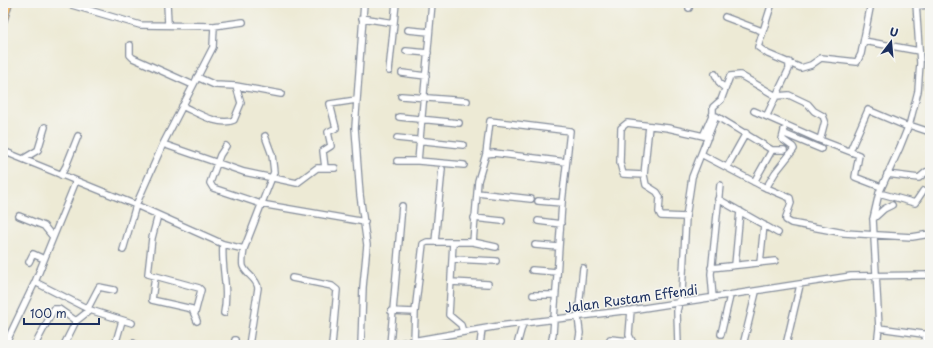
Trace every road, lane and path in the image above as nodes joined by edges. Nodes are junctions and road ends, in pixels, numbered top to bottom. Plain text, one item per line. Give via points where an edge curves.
1 (8, 3) edge
2 (65, 3) edge
3 (167, 3) edge
4 (364, 3) edge
5 (396, 3) edge
6 (432, 3) edge
7 (772, 3) edge
8 (871, 3) edge
9 (917, 4) edge
10 (930, 5) edge
11 (725, 17) dead end
12 (362, 18) junction
13 (3, 20) edge
14 (243, 22) dead end
15 (394, 23) junction
16 (168, 24) junction
17 (214, 26) junction
18 (408, 30) dead end
19 (762, 30) junction
20 (430, 32) junction
21 (864, 41) junction
22 (130, 45) dead end
23 (406, 51) dead end
24 (920, 51) junction
25 (428, 53) junction
26 (789, 62) junction
27 (389, 70) dead end
28 (402, 73) dead end
29 (716, 74) dead end
30 (426, 76) junction
31 (197, 78) junction
32 (193, 85) junction
33 (236, 86) junction
34 (725, 88) junction
35 (281, 94) dead end
36 (401, 96) dead end
37 (776, 96) junction
38 (424, 98) junction
39 (356, 100) junction
40 (467, 101) dead end
41 (182, 106) junction
42 (754, 111) dead end
43 (767, 115) junction
44 (399, 117) dead end
45 (422, 119) junction
46 (459, 123) dead end
47 (786, 124) junction
48 (649, 126) junction
49 (908, 126) junction
50 (45, 127) dead end
51 (784, 131) junction
52 (930, 132) edge
53 (746, 133) junction
54 (78, 136) dead end
55 (265, 136) dead end
56 (705, 136) junction
57 (397, 138) dead end
58 (820, 140) junction
59 (420, 141) junction
60 (163, 144) junction
61 (463, 145) dead end
62 (226, 146) dead end
63 (821, 149) dead end
64 (772, 150) junction
65 (784, 150) dead end
66 (3, 151) edge
67 (850, 151) junction
68 (486, 154) junction
69 (701, 154) junction
70 (23, 159) junction
71 (397, 161) dead end
72 (418, 162) junction
73 (566, 162) junction
74 (217, 163) junction
75 (464, 165) dead end
76 (727, 167) junction
77 (325, 168) junction
78 (335, 168) dead end
79 (442, 169) dead end
80 (926, 172) dead end
81 (887, 174) junction
82 (60, 175) junction
83 (644, 175) junction
84 (273, 177) junction
85 (76, 181) junction
86 (754, 182) junction
87 (720, 185) dead end
88 (766, 188) junction
89 (880, 190) junction
90 (923, 191) dead end
91 (477, 192) junction
92 (531, 199) dead end
93 (718, 199) junction
94 (538, 201) dead end
95 (261, 204) junction
96 (562, 204) junction
97 (136, 205) junction
98 (892, 205) dead end
99 (402, 206) dead end
100 (740, 212) junction
101 (158, 215) junction
102 (19, 216) dead end
103 (686, 217) junction
104 (474, 218) junction
105 (873, 219) junction
106 (502, 221) dead end
107 (538, 221) dead end
108 (365, 222) junction
109 (561, 224) junction
110 (764, 225) junction
111 (778, 232) dead end
112 (872, 234) junction
113 (930, 234) edge
114 (53, 237) junction
115 (435, 242) junction
116 (453, 242) junction
117 (473, 242) junction
118 (223, 244) junction
119 (535, 245) dead end
120 (496, 247) dead end
121 (559, 247) junction
122 (244, 249) junction
123 (123, 250) dead end
124 (44, 259) junction
125 (452, 259) junction
126 (496, 261) dead end
127 (775, 261) dead end
128 (29, 262) dead end
129 (760, 263) junction
130 (735, 265) junction
131 (583, 268) dead end
132 (711, 268) junction
133 (532, 270) dead end
134 (557, 272) junction
135 (875, 275) junction
136 (930, 275) edge
137 (155, 276) junction
138 (292, 278) dead end
139 (35, 282) junction
140 (451, 282) junction
141 (488, 284) dead end
142 (800, 285) junction
143 (114, 290) dead end
144 (756, 292) junction
145 (533, 295) dead end
146 (555, 295) junction
147 (730, 296) junction
148 (713, 298) junction
149 (678, 302) junction
150 (89, 309) junction
151 (631, 310) junction
152 (391, 311) junction
153 (415, 312) junction
154 (195, 313) junction
155 (224, 313) dead end
156 (578, 317) junction
157 (553, 320) junction
158 (76, 321) junction
159 (122, 321) junction
160 (197, 321) dead end
161 (132, 323) dead end
162 (523, 323) junction
163 (879, 328) junction
164 (482, 329) junction
165 (463, 332) junction
166 (721, 334) dead end
167 (928, 334) edge
168 (414, 341) junction
169 (633, 343) edge
170 (5, 345) edge
171 (35, 345) edge
172 (64, 345) edge
173 (115, 345) edge
174 (249, 345) edge
175 (332, 345) edge
176 (361, 345) edge
177 (389, 345) edge
178 (480, 345) edge
179 (517, 345) edge
180 (551, 345) edge
181 (578, 345) edge
182 (608, 345) edge
183 (678, 345) edge
184 (743, 345) edge
185 (786, 345) edge
186 (877, 345) edge
187 (924, 345) edge

1 - 13 highway
2 - 16 street via 131,23
3 - 16 street
4 - 12 street
5 - 15 street
6 - 20 street
7 - 19 street
8 - 21 street
9 - 10 street
9 - 24 street
11 - 19 street
12 - 15 street
12 - 39 street
14 - 17 street
15 - 27 street
16 - 17 street
17 - 31 street via 213,47
18 - 20 street
19 - 26 street via 759,49
20 - 25 street
21 - 24 street
21 - 26 street via 859,60 854,63 821,58 801,68
22 - 32 street via 130,55 133,58
23 - 25 street
24 - 49 street via 918,91
25 - 30 street
26 - 37 street via 789,69
28 - 30 street
29 - 34 street via 720,84
30 - 38 street
31 - 32 street
31 - 33 street via 216,85
32 - 41 street
33 - 35 street
33 - 41 street via 241,103 237,115 230,122 213,120
34 - 37 street via 730,76 740,75
34 - 56 street via 721,100 713,107
36 - 38 street
37 - 43 street
37 - 58 street via 791,96 808,104 823,116 825,122
38 - 40 street
38 - 45 street
39 - 77 street via 330,104 336,127 328,132 331,146 324,151
39 - 108 street via 355,128 360,195
41 - 60 street
42 - 43 street
43 - 47 street
44 - 45 street
45 - 46 street
45 - 59 street
47 - 51 street
47 - 58 street
48 - 56 street
48 - 83 street
48 - 83 street via 627,123 621,128 622,172
49 - 52 street
49 - 67 street via 868,110
49 - 81 street
50 - 70 street via 38,150
51 - 63 street via 785,134
51 - 88 street via 782,139 794,149
53 - 56 street via 716,116
53 - 64 street
53 - 76 street
54 - 82 street
55 - 84 street via 272,155
56 - 69 street
57 - 59 street
58 - 67 street
59 - 61 street
59 - 72 street
60 - 74 street
60 - 97 street
62 - 74 street
64 - 65 street
64 - 86 street
66 - 70 street
67 - 89 street via 860,156 855,177
68 - 73 street
68 - 73 street via 490,121 570,131
68 - 91 street
69 - 76 street
69 - 103 street via 692,177
70 - 82 street
71 - 72 street
72 - 75 street
73 - 96 street
74 - 84 street via 244,172
74 - 95 street via 210,183 213,188
76 - 86 street
77 - 78 street
77 - 84 street via 314,169 299,183
79 - 115 street
80 - 81 street via 919,178
81 - 89 street
82 - 85 street
83 - 103 street via 646,185 660,197 659,212 662,216
84 - 95 street
85 - 97 street
85 - 114 street
86 - 88 street
87 - 93 street
88 - 112 street via 792,200 786,217 791,223 837,232
89 - 90 street via 915,203
89 - 105 street
91 - 92 street
91 - 104 street
93 - 100 street
93 - 132 street
94 - 96 street
95 - 108 street
95 - 122 street
96 - 109 street
97 - 101 street
97 - 123 street
98 - 105 street
99 - 152 street
100 - 110 street
100 - 130 street
101 - 118 street
101 - 137 street via 148,271 148,274
102 - 114 street via 44,226
103 - 149 street via 682,292
104 - 106 street
104 - 117 street
105 - 112 street
107 - 109 street
108 - 176 street via 367,246
109 - 121 street
110 - 111 street
110 - 129 street
112 - 113 street
112 - 135 street
114 - 124 street
115 - 116 street
115 - 153 street via 423,244
116 - 117 street
116 - 125 street
117 - 120 street
118 - 122 street
118 - 155 street via 227,290
119 - 121 street
121 - 134 street
122 - 174 street via 243,267 256,281 258,288
124 - 128 street via 33,254
124 - 139 street
125 - 126 street
125 - 140 street
127 - 129 street
129 - 130 street
130 - 132 street
131 - 156 street
132 - 148 street
133 - 134 street
134 - 146 street
135 - 136 street, Jalan Rustam Effendi
135 - 142 street, Jalan Rustam Effendi via 851,276
135 - 163 street
137 - 154 street via 152,300 188,308
137 - 154 street via 199,288 201,290
138 - 175 street via 336,288
139 - 150 street
139 - 170 street
140 - 141 street
140 - 165 street via 449,315 461,325
142 - 144 street, Jalan Rustam Effendi
142 - 185 street
143 - 150 street via 99,287
144 - 147 street, Jalan Rustam Effendi
144 - 184 street
145 - 146 street
146 - 157 street
147 - 148 street, Jalan Rustam Effendi
147 - 166 street
148 - 149 street, Jalan Rustam Effendi
149 - 151 street, Jalan Rustam Effendi
149 - 183 street
150 - 158 street
150 - 159 street
151 - 156 street, Jalan Rustam Effendi
151 - 169 street via 629,335
152 - 153 street
152 - 177 street
153 - 168 street
154 - 160 street
156 - 157 street, Jalan Rustam Effendi
156 - 181 street
157 - 162 street, Jalan Rustam Effendi
157 - 180 street
158 - 171 street via 54,309
158 - 172 street
159 - 161 street
159 - 173 street
162 - 164 street, Jalan Rustam Effendi
162 - 179 street
163 - 167 street
163 - 186 street
164 - 165 street, Jalan Rustam Effendi
164 - 178 street
165 - 168 street, Jalan Rustam Effendi
167 - 187 street
168 - 177 street, Jalan Rustam Effendi
169 - 182 street via 610,339

